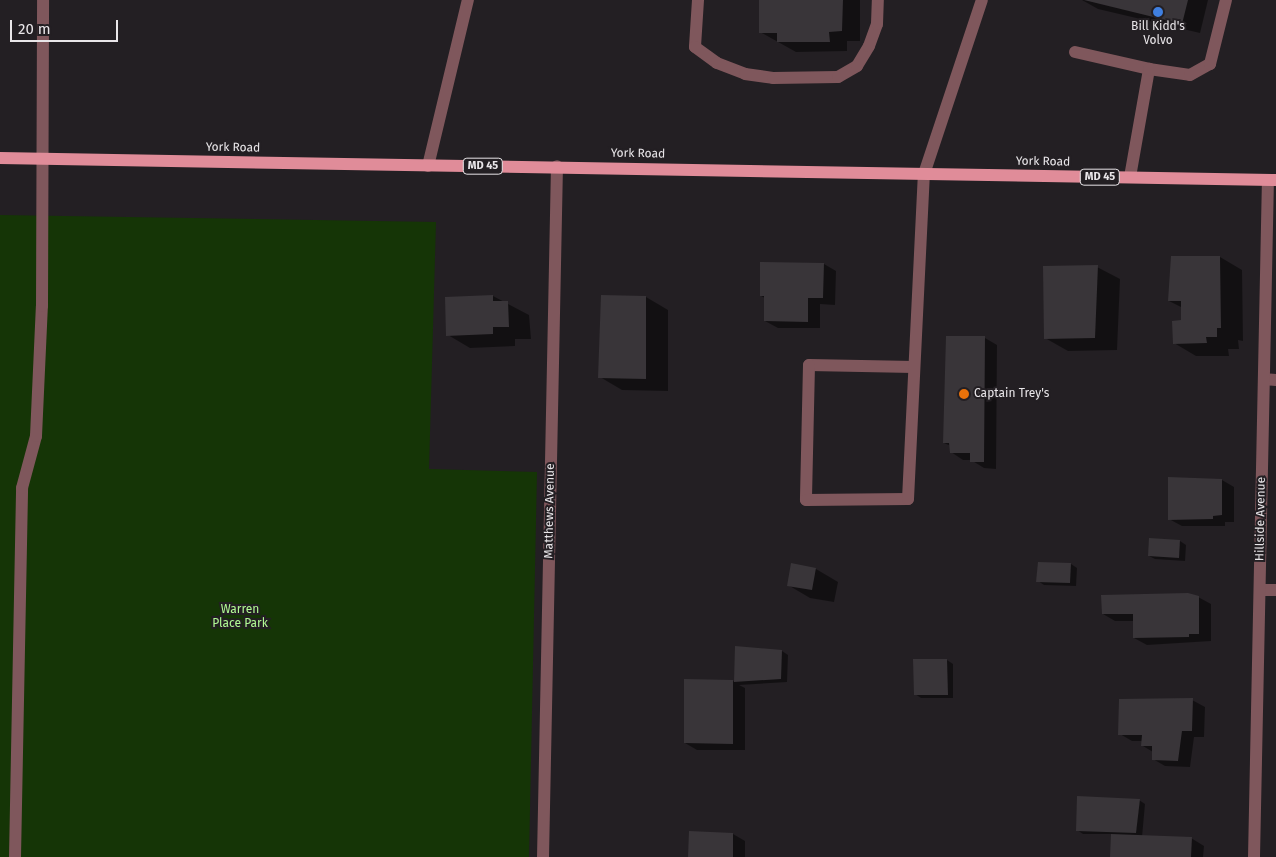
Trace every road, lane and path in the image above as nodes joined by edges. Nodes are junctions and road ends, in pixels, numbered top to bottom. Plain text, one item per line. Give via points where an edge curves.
1 (43, 0) edge
2 (468, 0) edge
3 (698, 0) edge
4 (878, 0) edge
5 (982, 0) edge
6 (1226, 0) edge
7 (1075, 52) dead end
8 (1149, 70) junction
9 (0, 158) edge
10 (43, 159) junction
11 (428, 166) junction
12 (557, 166) junction
13 (924, 174) junction
14 (1130, 177) junction
15 (1272, 180) edge
16 (914, 367) junction
17 (1270, 380) edge
18 (1260, 590) junction
19 (1276, 590) edge
20 (15, 857) edge
21 (543, 857) edge
22 (1254, 857) edge

1 - 10 street
2 - 11 street
3 - 4 street via 695,47 717,63 745,74 773,78 838,77 856,66 869,46 877,24
5 - 13 street
6 - 8 street via 1210,64 1190,75
7 - 8 street
8 - 14 street
9 - 10 main road, York Road / MD 45
10 - 11 main road, York Road / MD 45
10 - 20 street via 42,306 36,436 22,488
11 - 12 main road, York Road / MD 45
12 - 13 main road, York Road / MD 45
12 - 21 street, Matthews Avenue
13 - 14 main road, York Road / MD 45
13 - 16 street
14 - 15 main road, York Road / MD 45
15 - 17 street, Hillside Avenue
16 - 16 street via 908,499 806,500 809,365
17 - 18 street, Hillside Avenue
18 - 19 street
18 - 22 street, Hillside Avenue

